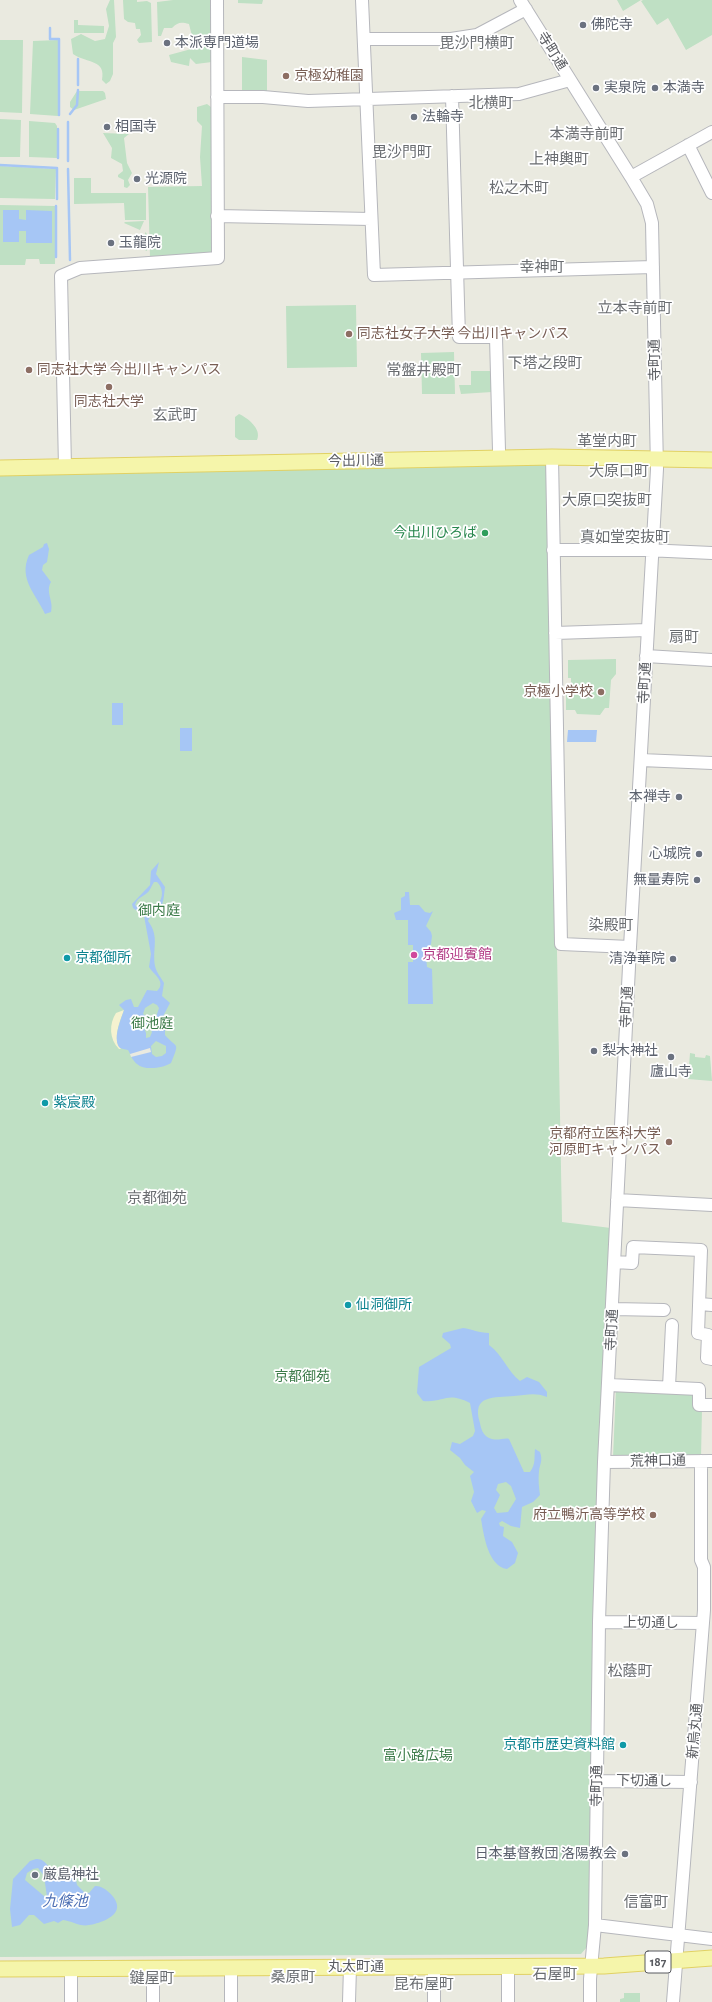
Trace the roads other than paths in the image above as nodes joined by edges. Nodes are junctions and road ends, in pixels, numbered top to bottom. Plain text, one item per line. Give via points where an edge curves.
1 (217, 0) edge
2 (362, 0) edge
3 (523, 5) edge
4 (364, 40) junction
5 (570, 80) junction
6 (452, 96) junction
7 (217, 97) junction
8 (366, 98) junction
9 (712, 132) edge
10 (688, 145) junction
11 (631, 177) junction
12 (712, 193) edge
13 (217, 216) junction
14 (371, 219) junction
15 (653, 267) junction
16 (458, 274) junction
17 (499, 451) junction
18 (712, 451) edge
19 (657, 454) junction
20 (552, 457) junction
21 (712, 460) edge
22 (0, 461) edge
23 (65, 464) junction
24 (0, 468) edge
25 (554, 550) junction
26 (652, 550) junction
27 (712, 553) edge
28 (647, 630) junction
29 (555, 633) junction
30 (646, 656) junction
31 (712, 660) edge
32 (641, 760) junction
33 (712, 763) edge
34 (630, 947) junction
35 (617, 1200) junction
36 (712, 1205) edge
37 (615, 1262) junction
38 (700, 1304) junction
39 (712, 1305) edge
40 (613, 1309) junction
41 (664, 1310) dead end
42 (672, 1325) dead end
43 (712, 1359) edge
44 (609, 1385) junction
45 (669, 1387) junction
46 (712, 1405) edge
47 (707, 1461) edge
48 (604, 1462) junction
49 (599, 1622) junction
50 (703, 1623) junction
51 (597, 1781) junction
52 (691, 1782) junction
53 (595, 1925) junction
54 (679, 1934) junction
55 (712, 1939) edge
56 (712, 1958) edge
57 (677, 1961) junction
58 (592, 1966) junction
59 (350, 1967) junction
60 (434, 1967) junction
61 (508, 1967) junction
62 (153, 1968) junction
63 (231, 1968) junction
64 (0, 1969) edge
65 (71, 1969) junction
66 (71, 2002) edge
67 (153, 2002) edge
68 (232, 2002) edge
69 (349, 2002) edge
70 (434, 2002) edge
71 (508, 2002) edge
72 (590, 2002) edge
73 (673, 2002) edge

1 - 7 street
2 - 4 street
3 - 4 street via 477,35 451,39
3 - 5 street, 寺町通
4 - 8 street
5 - 6 street via 519,94
5 - 11 street, 寺町通
6 - 8 street
6 - 16 street
7 - 8 street via 263,97 308,101
7 - 13 street
8 - 14 street
9 - 10 street
10 - 11 street
10 - 12 street
11 - 15 street, 寺町通 via 650,214
13 - 14 street
13 - 23 street via 218,258 80,268 62,276
14 - 16 street via 374,275
15 - 16 street
15 - 19 street, 寺町通
16 - 17 street via 459,337 496,337
17 - 19 main road, 今出川通
17 - 23 main road, 今出川通
18 - 19 main road, 今出川通
19 - 20 main road, 今出川通
19 - 21 main road, 今出川通
19 - 26 street, 寺町通
20 - 23 main road, 今出川通
20 - 25 street
22 - 23 main road, 今出川通
23 - 24 main road, 今出川通
25 - 26 street
25 - 29 street
26 - 27 street
26 - 28 street, 寺町通
28 - 29 street
28 - 30 street, 寺町通
29 - 34 street via 561,944
30 - 31 street
30 - 32 street, 寺町通
32 - 33 street
32 - 34 street, 寺町通
34 - 35 street, 寺町通
35 - 36 street
35 - 37 street, 寺町通
37 - 38 street via 632,1263 633,1247 701,1250
37 - 40 street, 寺町通
38 - 39 street
38 - 43 street via 698,1333 708,1335 707,1358
40 - 41 street
40 - 44 street, 寺町通
42 - 45 street
44 - 45 street
44 - 48 street, 寺町通
45 - 46 street via 699,1388 698,1405
47 - 48 street, 荒神口通
47 - 50 street, 新烏丸通 via 701,1560 704,1567
48 - 49 street, 寺町通
49 - 50 street, 上切通し
49 - 51 street, 寺町通
50 - 52 street, 新烏丸通
51 - 52 street, 下切通し
51 - 53 street, 寺町通
52 - 54 street, 新烏丸通
53 - 54 street
53 - 58 street, 寺町通
54 - 55 street
54 - 57 street, 新烏丸通
56 - 57 main road, 丸太町通 / 187
57 - 58 main road, 丸太町通 / 187
57 - 73 street, 新烏丸通
58 - 61 main road, 丸太町通 / 187
58 - 72 street, 寺町通
59 - 60 main road, 丸太町通 / 187
59 - 63 main road, 丸太町通 / 187
59 - 69 street
60 - 61 main road, 丸太町通 / 187
60 - 70 street
61 - 71 street
62 - 63 main road, 丸太町通 / 187
62 - 65 main road, 丸太町通 / 187
62 - 67 street
63 - 68 street
64 - 65 main road, 丸太町通 / 187
65 - 66 street

